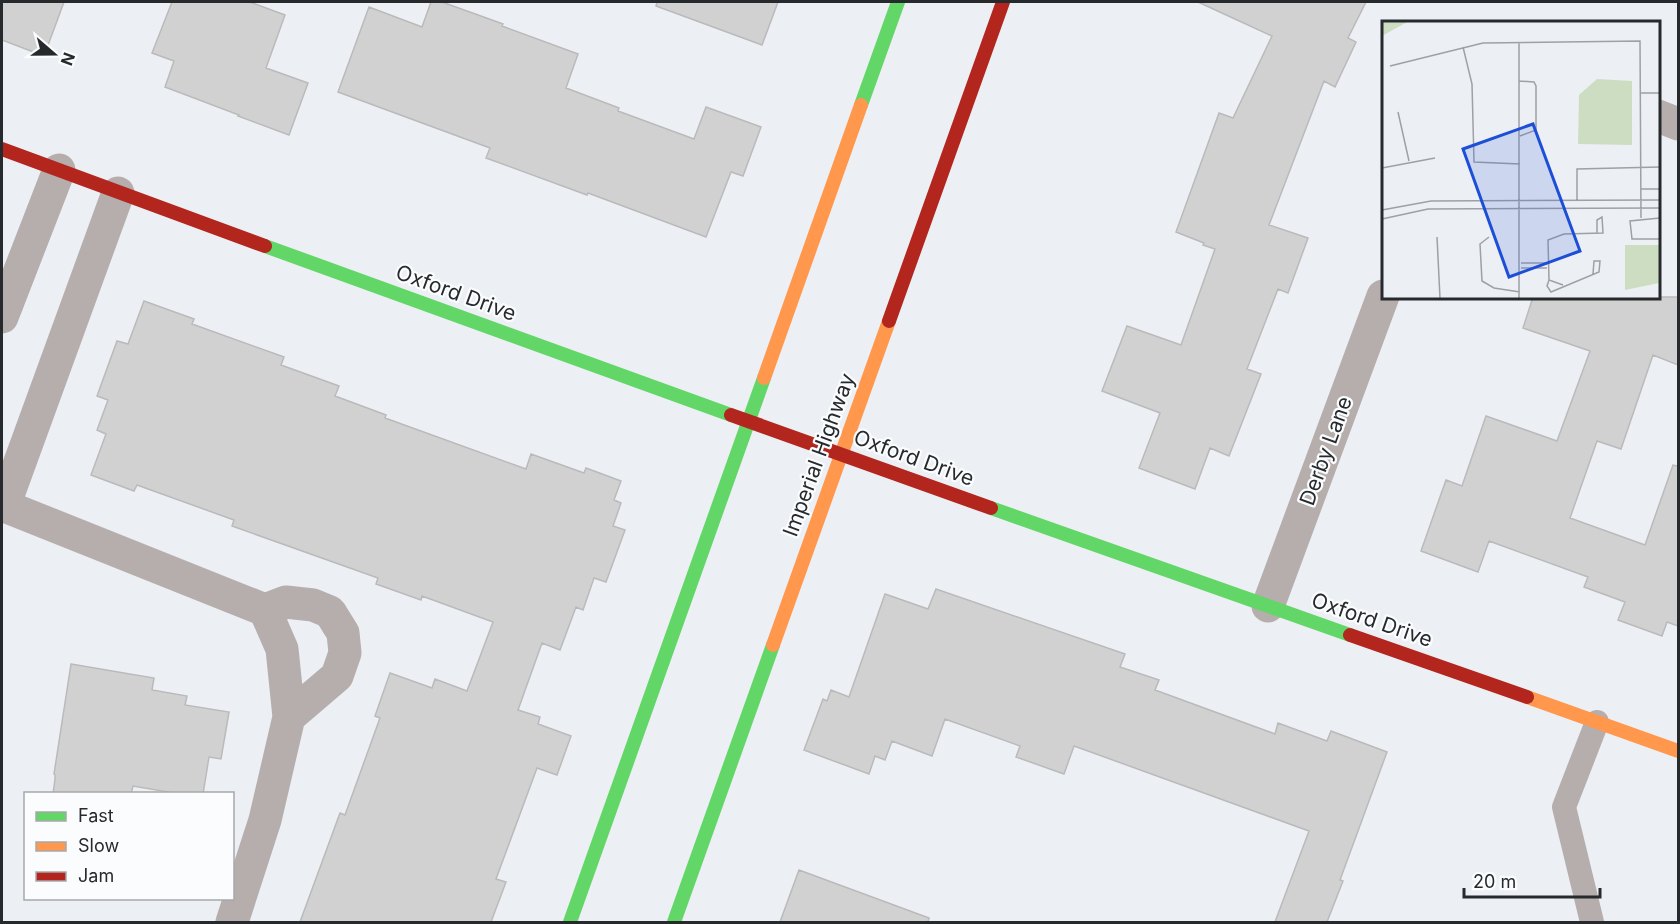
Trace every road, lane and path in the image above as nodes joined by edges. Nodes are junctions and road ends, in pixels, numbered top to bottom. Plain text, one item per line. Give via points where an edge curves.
1 (898, 2) edge
2 (1003, 2) edge
3 (1659, 116) edge
4 (1678, 124) edge
5 (2, 149) edge
6 (58, 170) junction
7 (118, 193) junction
8 (1382, 298) edge
9 (2, 317) edge
10 (747, 422) junction
11 (841, 454) junction
12 (3, 505) edge
13 (1268, 606) junction
14 (265, 610) junction
15 (289, 717) junction
16 (1597, 722) junction
17 (1678, 751) edge
18 (232, 922) edge
19 (570, 922) edge
20 (674, 922) edge
21 (1592, 922) edge

1 - 10 main road
2 - 11 main road, Imperial Highway
3 - 4 street
5 - 6 main road, Oxford Drive
6 - 7 main road, Oxford Drive
6 - 9 street
7 - 10 main road, Oxford Drive
7 - 12 street
8 - 13 street, Derby Lane
10 - 11 main road, Oxford Drive
10 - 19 main road
11 - 13 main road, Oxford Drive
11 - 20 main road, Imperial Highway
12 - 14 street
13 - 16 main road, Oxford Drive
14 - 15 street via 282,649
14 - 15 street via 286,602 313,605 330,612 343,633 345,653 337,676
15 - 18 street via 265,820
16 - 17 main road, Oxford Drive
16 - 21 lane via 1564,807

